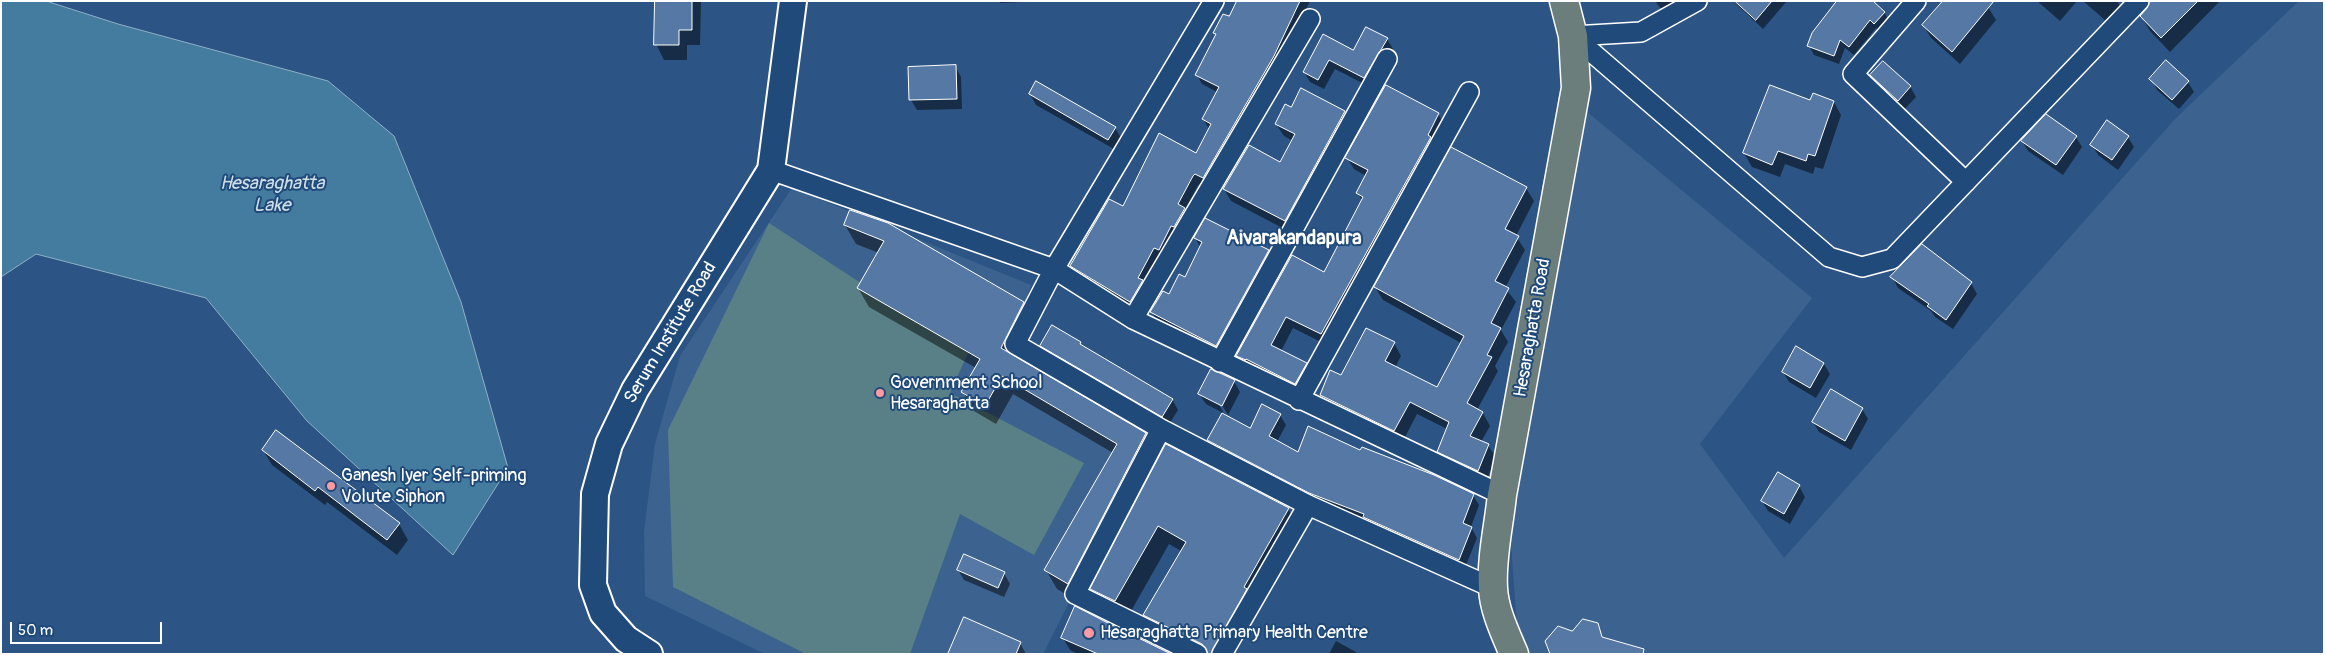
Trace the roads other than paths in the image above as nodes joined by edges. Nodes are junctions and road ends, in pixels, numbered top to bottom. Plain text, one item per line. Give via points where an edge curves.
1 (793, 1) edge
2 (1214, 1) edge
3 (1564, 1) edge
4 (1697, 1) edge
5 (1916, 1) edge
6 (2138, 1) edge
7 (1310, 19) dead end
8 (1573, 36) junction
9 (1387, 59) dead end
10 (1469, 92) dead end
11 (771, 170) junction
12 (1966, 182) junction
13 (1054, 269) junction
14 (1133, 319) junction
15 (1220, 362) junction
16 (1299, 400) junction
17 (1161, 429) junction
18 (1502, 495) junction
19 (1308, 505) junction
20 (1493, 588) junction
21 (649, 654) edge
22 (1196, 654) edge
23 (1222, 654) edge
24 (1514, 654) edge

1 - 11 main road, Serum Institute Road
2 - 13 street
3 - 8 main road, Hesaraghatta Road
4 - 8 street via 1641,32
5 - 12 street via 1853,74
6 - 12 street
7 - 14 street
8 - 12 street via 1830,257 1862,267 1892,259
8 - 18 main road, Hesaraghatta Road via 1576,88
9 - 15 street
10 - 16 street
11 - 13 street
11 - 21 main road, Serum Institute Road via 635,390 609,444 595,494 594,585 603,613 626,639
13 - 14 street
13 - 17 street via 1015,344
14 - 15 street
15 - 16 street
16 - 18 street
17 - 19 street
17 - 22 street via 1075,594
18 - 20 main road, Hesaraghatta Road
19 - 20 street
19 - 23 street
20 - 24 main road, Hesaraghatta Road via 1502,627

